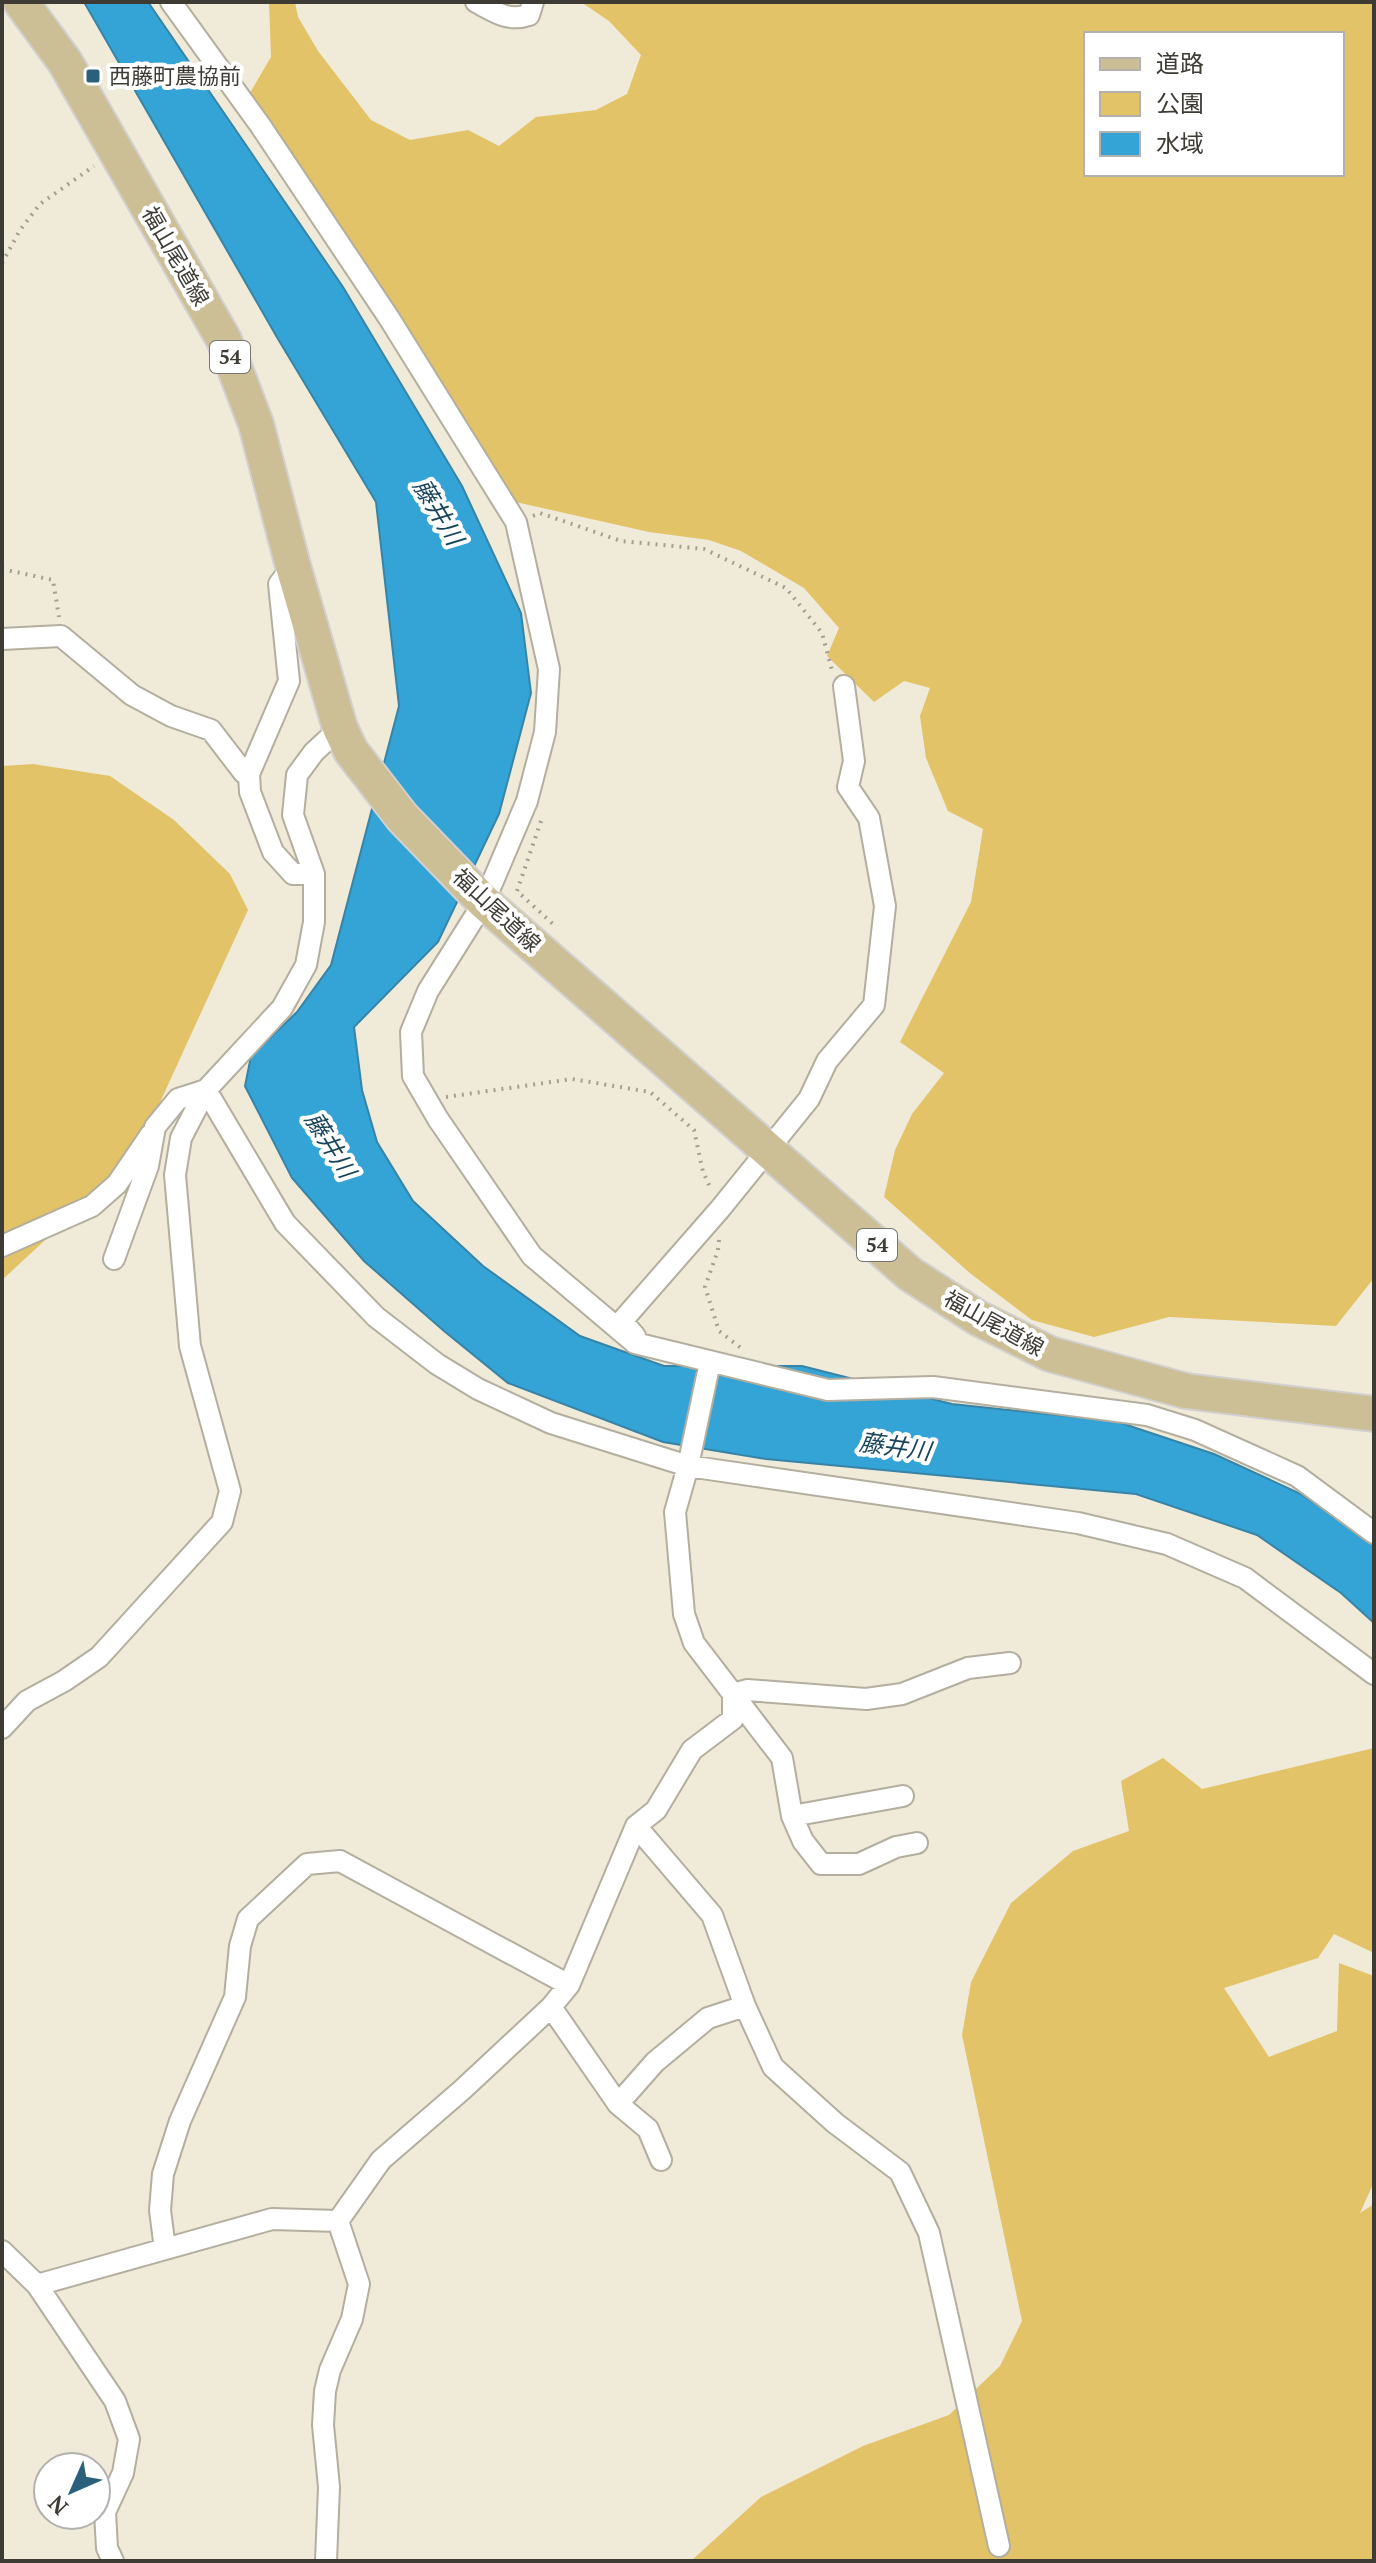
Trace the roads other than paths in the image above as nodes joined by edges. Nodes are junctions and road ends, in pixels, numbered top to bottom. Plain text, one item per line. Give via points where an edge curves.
1 (21, 2) edge
2 (171, 2) edge
3 (476, 2) edge
4 (533, 2) edge
5 (293, 566) junction
6 (2, 639) edge
7 (844, 686) road end
8 (346, 740) junction
9 (249, 774) junction
10 (314, 874) junction
11 (480, 897) junction
12 (206, 1090) junction
13 (155, 1127) junction
14 (768, 1150) junction
15 (2, 1246) edge
16 (114, 1259) dead end
17 (635, 1343) junction
18 (710, 1362) junction
19 (1186, 1391) junction
20 (1374, 1414) edge
21 (1147, 1415) junction
22 (688, 1466) junction
23 (1374, 1533) edge
24 (1010, 1663) dead end
25 (1374, 1674) edge
26 (733, 1694) junction
27 (2, 1728) edge
28 (903, 1796) dead end
29 (792, 1816) junction
30 (636, 1826) junction
31 (917, 1843) dead end
32 (569, 1985) junction
33 (745, 2006) junction
34 (551, 2007) junction
35 (618, 2104) junction
36 (661, 2160) dead end
37 (338, 2221) junction
38 (165, 2249) junction
39 (2, 2251) edge
40 (37, 2285) junction
41 (999, 2546) dead end
42 (113, 2561) edge
43 (326, 2561) edge

1 - 5 main road, 福山尾道線 / 54 via 65,62 224,340 256,424
2 - 11 street via 389,318 516,522 549,669 545,732 527,801
3 - 4 street via 516,19 529,15
5 - 8 main road, 福山尾道線 / 54
5 - 9 street via 279,584 289,681
6 - 9 street via 61,636 132,695 211,730
7 - 14 street via 854,761 848,787 869,818 885,906 874,1005 827,1061 809,1099
8 - 10 street via 314,752 297,775 293,815
8 - 11 main road, 福山尾道線 / 54 via 402,817
9 - 10 street via 250,792 273,852 293,874
10 - 12 street via 314,922 306,965 282,1008
11 - 14 main road, 福山尾道線 / 54
11 - 17 street via 411,1032 413,1076 532,1256
12 - 13 street via 178,1099
12 - 22 street via 285,1223 376,1317 478,1389 551,1423
12 - 27 street via 181,1138 175,1175 190,1346 230,1491 222,1522 99,1657 27,1701
13 - 15 street via 117,1184 92,1206
13 - 16 street via 148,1166
14 - 17 street via 622,1321 637,1337
14 - 19 main road, 福山尾道線 / 54 via 910,1274 978,1318 1050,1354
17 - 18 street
18 - 21 street via 828,1390 933,1387
18 - 22 street
19 - 20 main road, 福山尾道線 / 54
19 - 21 street
21 - 23 street via 1195,1430 1297,1476
22 - 25 street via 1078,1523 1167,1544 1245,1578
22 - 26 street via 675,1512 684,1614 694,1643
24 - 26 street via 968,1668 902,1694 866,1699 747,1690
26 - 29 street via 782,1758
26 - 30 street via 733,1719 692,1750 656,1810
28 - 29 street
29 - 31 street via 821,1864 859,1864
30 - 32 street
30 - 33 street via 712,1915
32 - 34 street
32 - 38 street via 340,1861 307,1864 248,1919 235,1997 180,2121 163,2174
33 - 35 street via 708,2018 655,2062
33 - 41 street via 773,2067 900,2172 906,2184 929,2233
34 - 35 street
34 - 37 street via 381,2160
35 - 36 street via 648,2129
37 - 38 street via 272,2219
37 - 43 street via 359,2284 325,2391
38 - 40 street
39 - 40 street
40 - 42 street via 115,2401 129,2439 123,2473 105,2512

